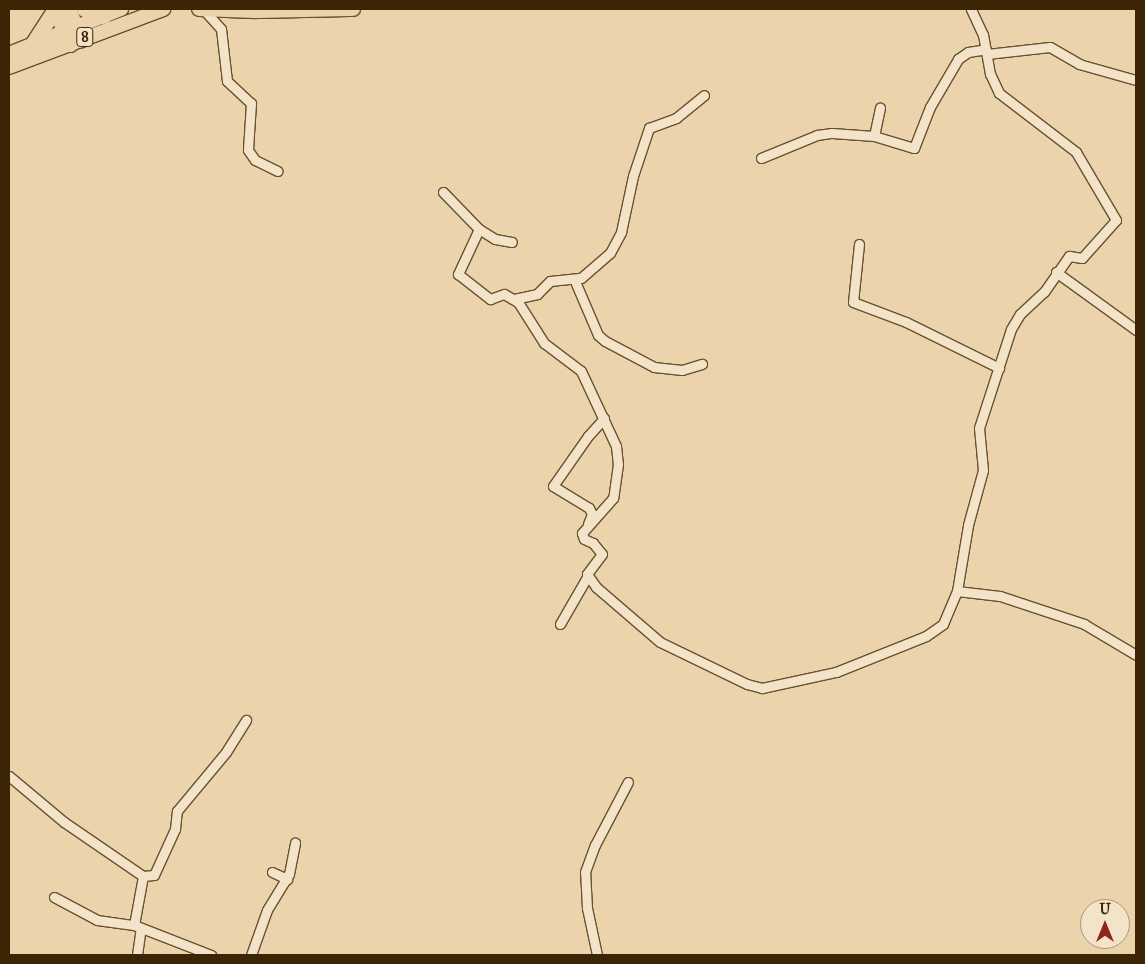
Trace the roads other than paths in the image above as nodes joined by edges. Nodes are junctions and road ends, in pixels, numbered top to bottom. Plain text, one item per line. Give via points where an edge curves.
1 (55, 9) edge
2 (68, 9) edge
3 (84, 9) edge
4 (121, 9) edge
5 (163, 9) edge
6 (199, 9) edge
7 (203, 9) edge
8 (353, 9) edge
9 (971, 9) edge
10 (104, 16) junction
11 (73, 35) junction
12 (31, 46) junction
13 (987, 52) junction
14 (9, 54) edge
15 (9, 67) edge
16 (1136, 80) edge
17 (704, 96) dead end
18 (880, 108) dead end
19 (874, 136) junction
20 (761, 158) dead end
21 (278, 172) dead end
22 (443, 192) dead end
23 (479, 229) junction
24 (512, 242) dead end
25 (859, 244) dead end
26 (1056, 272) junction
27 (574, 279) junction
28 (514, 299) junction
29 (1136, 330) edge
30 (702, 364) dead end
31 (999, 368) junction
32 (604, 418) junction
33 (588, 524) junction
34 (586, 577) junction
35 (957, 591) junction
36 (560, 624) dead end
37 (1136, 655) edge
38 (246, 720) dead end
39 (9, 776) edge
40 (628, 782) dead end
41 (295, 843) dead end
42 (272, 872) dead end
43 (143, 876) junction
44 (287, 879) junction
45 (54, 898) dead end
46 (138, 926) junction
47 (137, 955) edge
48 (211, 955) edge
49 (250, 955) edge
50 (597, 955) edge

1 - 11 highway
1 - 12 highway
2 - 11 highway
3 - 10 highway
4 - 10 highway, 8
5 - 11 highway, 8
6 - 7 highway
7 - 8 highway
7 - 21 street via 221,29 227,81 251,104 248,150 255,160
9 - 13 street
10 - 11 highway, 8
11 - 12 highway, 8
11 - 15 highway, 8
12 - 14 highway, 8
13 - 16 street via 1050,47 1079,64
13 - 19 street via 968,52 958,59 930,107 914,148
13 - 26 street via 990,74 999,93 1071,147 1116,218 1082,258 1070,255
17 - 27 street via 676,118 649,128 617,243 587,274
18 - 19 street
19 - 20 street via 817,135
22 - 23 street
23 - 24 street via 495,239
23 - 28 street via 458,274 490,299 504,294
25 - 31 street via 852,302 906,322
26 - 29 street
26 - 31 street via 1044,292 1017,318
27 - 28 street via 550,281 537,294
27 - 30 street via 598,335 605,342 654,367 682,370
28 - 32 street via 544,343 581,371
31 - 35 street via 979,428 983,470 968,525
32 - 33 street via 617,452 615,489 608,507
32 - 33 street via 553,486 589,508 592,514
33 - 34 street via 583,531 584,539 596,545 602,555
34 - 35 street via 660,642 747,684 762,688 836,672 926,636 943,624
34 - 36 street
35 - 37 street via 1000,596 1084,624
38 - 43 street via 226,752 177,812 175,829 154,875
39 - 43 street via 64,822
40 - 50 street via 595,845 585,872 585,896
41 - 44 street
42 - 44 street
43 - 46 street
44 - 49 street via 267,910
45 - 46 street via 97,920
46 - 47 street
46 - 48 street

